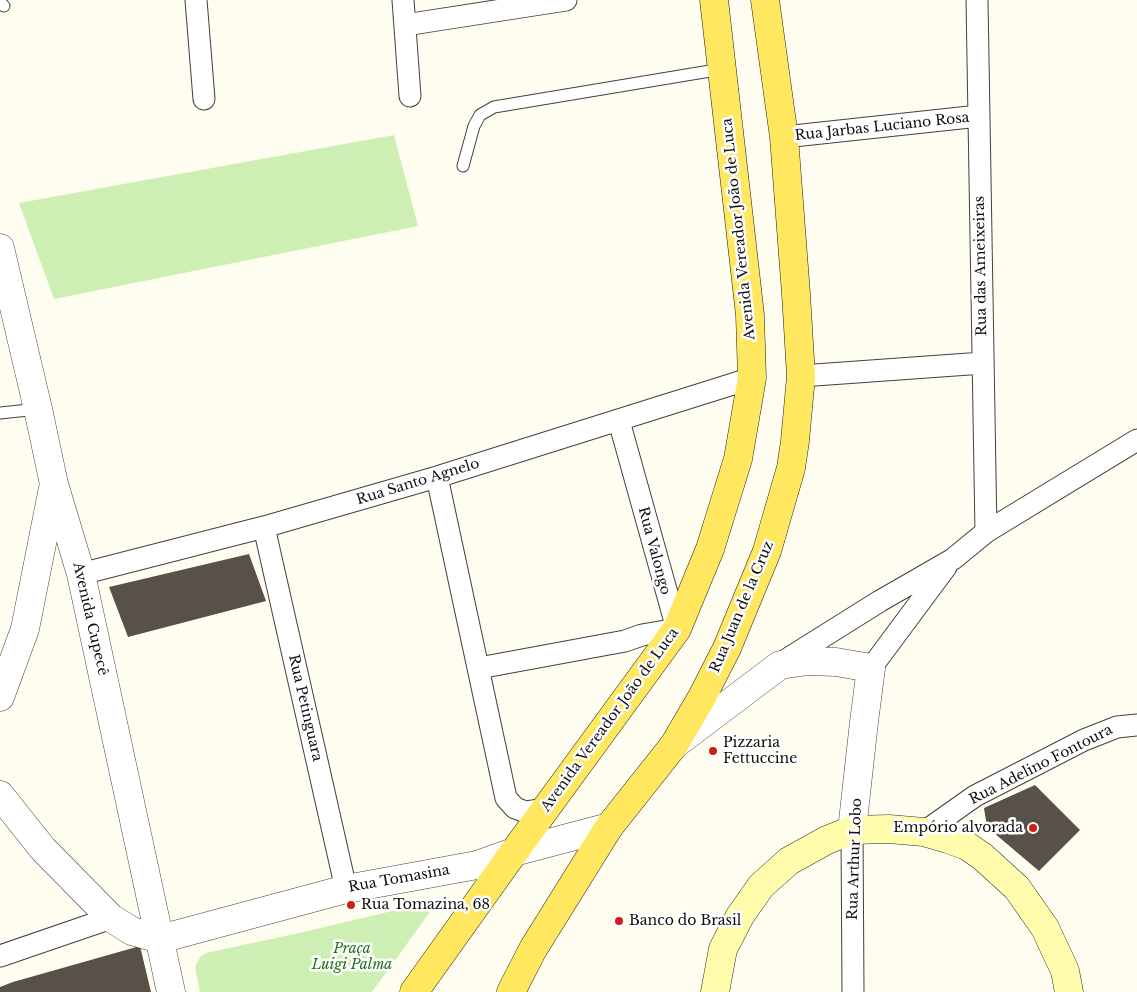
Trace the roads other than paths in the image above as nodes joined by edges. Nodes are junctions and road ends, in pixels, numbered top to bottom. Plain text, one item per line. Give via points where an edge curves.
1 (196, 0) edge
2 (403, 0) edge
3 (566, 0) edge
4 (714, 0) edge
5 (765, 0) edge
6 (977, 0) edge
7 (405, 25) junction
8 (722, 69) junction
9 (410, 96) dead end
10 (204, 99) dead end
11 (980, 116) junction
12 (784, 137) junction
13 (463, 166) dead end
14 (0, 248) edge
15 (982, 362) junction
16 (801, 376) junction
17 (752, 378) junction
18 (38, 408) junction
19 (0, 413) edge
20 (618, 421) junction
21 (1137, 440) edge
22 (437, 477) junction
23 (54, 484) junction
24 (264, 527) junction
25 (986, 532) junction
26 (953, 559) junction
27 (81, 574) junction
28 (670, 639) junction
29 (780, 665) junction
30 (479, 668) junction
31 (871, 668) junction
32 (714, 675) junction
33 (748, 690) junction
34 (0, 697) edge
35 (1137, 725) edge
36 (674, 745) junction
37 (0, 795) edge
38 (546, 809) junction
39 (609, 827) junction
40 (852, 830) junction
41 (924, 832) junction
42 (514, 852) junction
43 (346, 889) junction
44 (111, 918) junction
45 (160, 939) junction
46 (0, 956) edge
47 (171, 992) edge
48 (414, 992) edge
49 (510, 992) edge
50 (715, 992) edge
51 (853, 992) edge
52 (1069, 992) edge

1 - 10 street
2 - 7 street
3 - 7 street
4 - 8 main road, Avenida Vereador João de Luca
5 - 12 main road
6 - 11 street, Rua das Ameixeiras
7 - 9 street
8 - 13 lane via 494,107 480,114
8 - 17 main road, Avenida Vereador João de Luca via 750,315
11 - 12 street, Rua Jarbas Luciano Rosa
11 - 15 street, Rua das Ameixeiras
12 - 16 main road
14 - 18 street, Avenida Cupecê
15 - 16 street
15 - 25 street, Rua das Ameixeiras
16 - 32 main road, Rua Juan de la Cruz via 791,468 781,503 767,551
17 - 20 street, Rua Santo Agnelo
17 - 28 main road, Avenida Vereador João de Luca via 738,459 710,549
18 - 19 lane
18 - 23 street, Avenida Cupecê
20 - 22 street, Rua Santo Agnelo
20 - 28 street, Rua Valongo
21 - 25 street
22 - 24 street, Rua Santo Agnelo
22 - 30 street
23 - 27 street, Avenida Cupecê
23 - 34 street via 25,629
24 - 27 street, Rua Santo Agnelo
24 - 43 street, Rua Petinguara
25 - 26 street
26 - 29 street
26 - 31 street
27 - 45 street, Avenida Cupecê
28 - 30 street via 642,635 625,641
28 - 38 main road, Avenida Vereador João de Luca
29 - 31 street via 808,661
29 - 33 street
30 - 38 street via 506,798 515,808 526,812
31 - 40 street, Rua Arthur Lobo
32 - 33 street via 732,689
32 - 36 main road, Rua Juan de la Cruz
33 - 36 street
35 - 41 street, Rua Adelino Fontoura via 1118,727 1075,745 975,796
36 - 39 main road, Rua Juan de la Cruz
37 - 44 street via 43,849
38 - 42 main road, Avenida Vereador João de Luca
39 - 42 street, Rua Tomasina
39 - 49 main road, Rua Juan de la Cruz
40 - 41 main road
40 - 50 main road via 789,861 761,886 723,949
40 - 51 street, Rua Arthur Lobo
41 - 52 main road via 967,846 1017,888 1045,928 1065,970
42 - 43 street, Rua Tomasina via 477,865
42 - 48 main road, Avenida Vereador João de Luca
43 - 45 street, Rua Tomasina
44 - 45 street via 132,931
44 - 46 street
45 - 47 street, Avenida Cupecê

